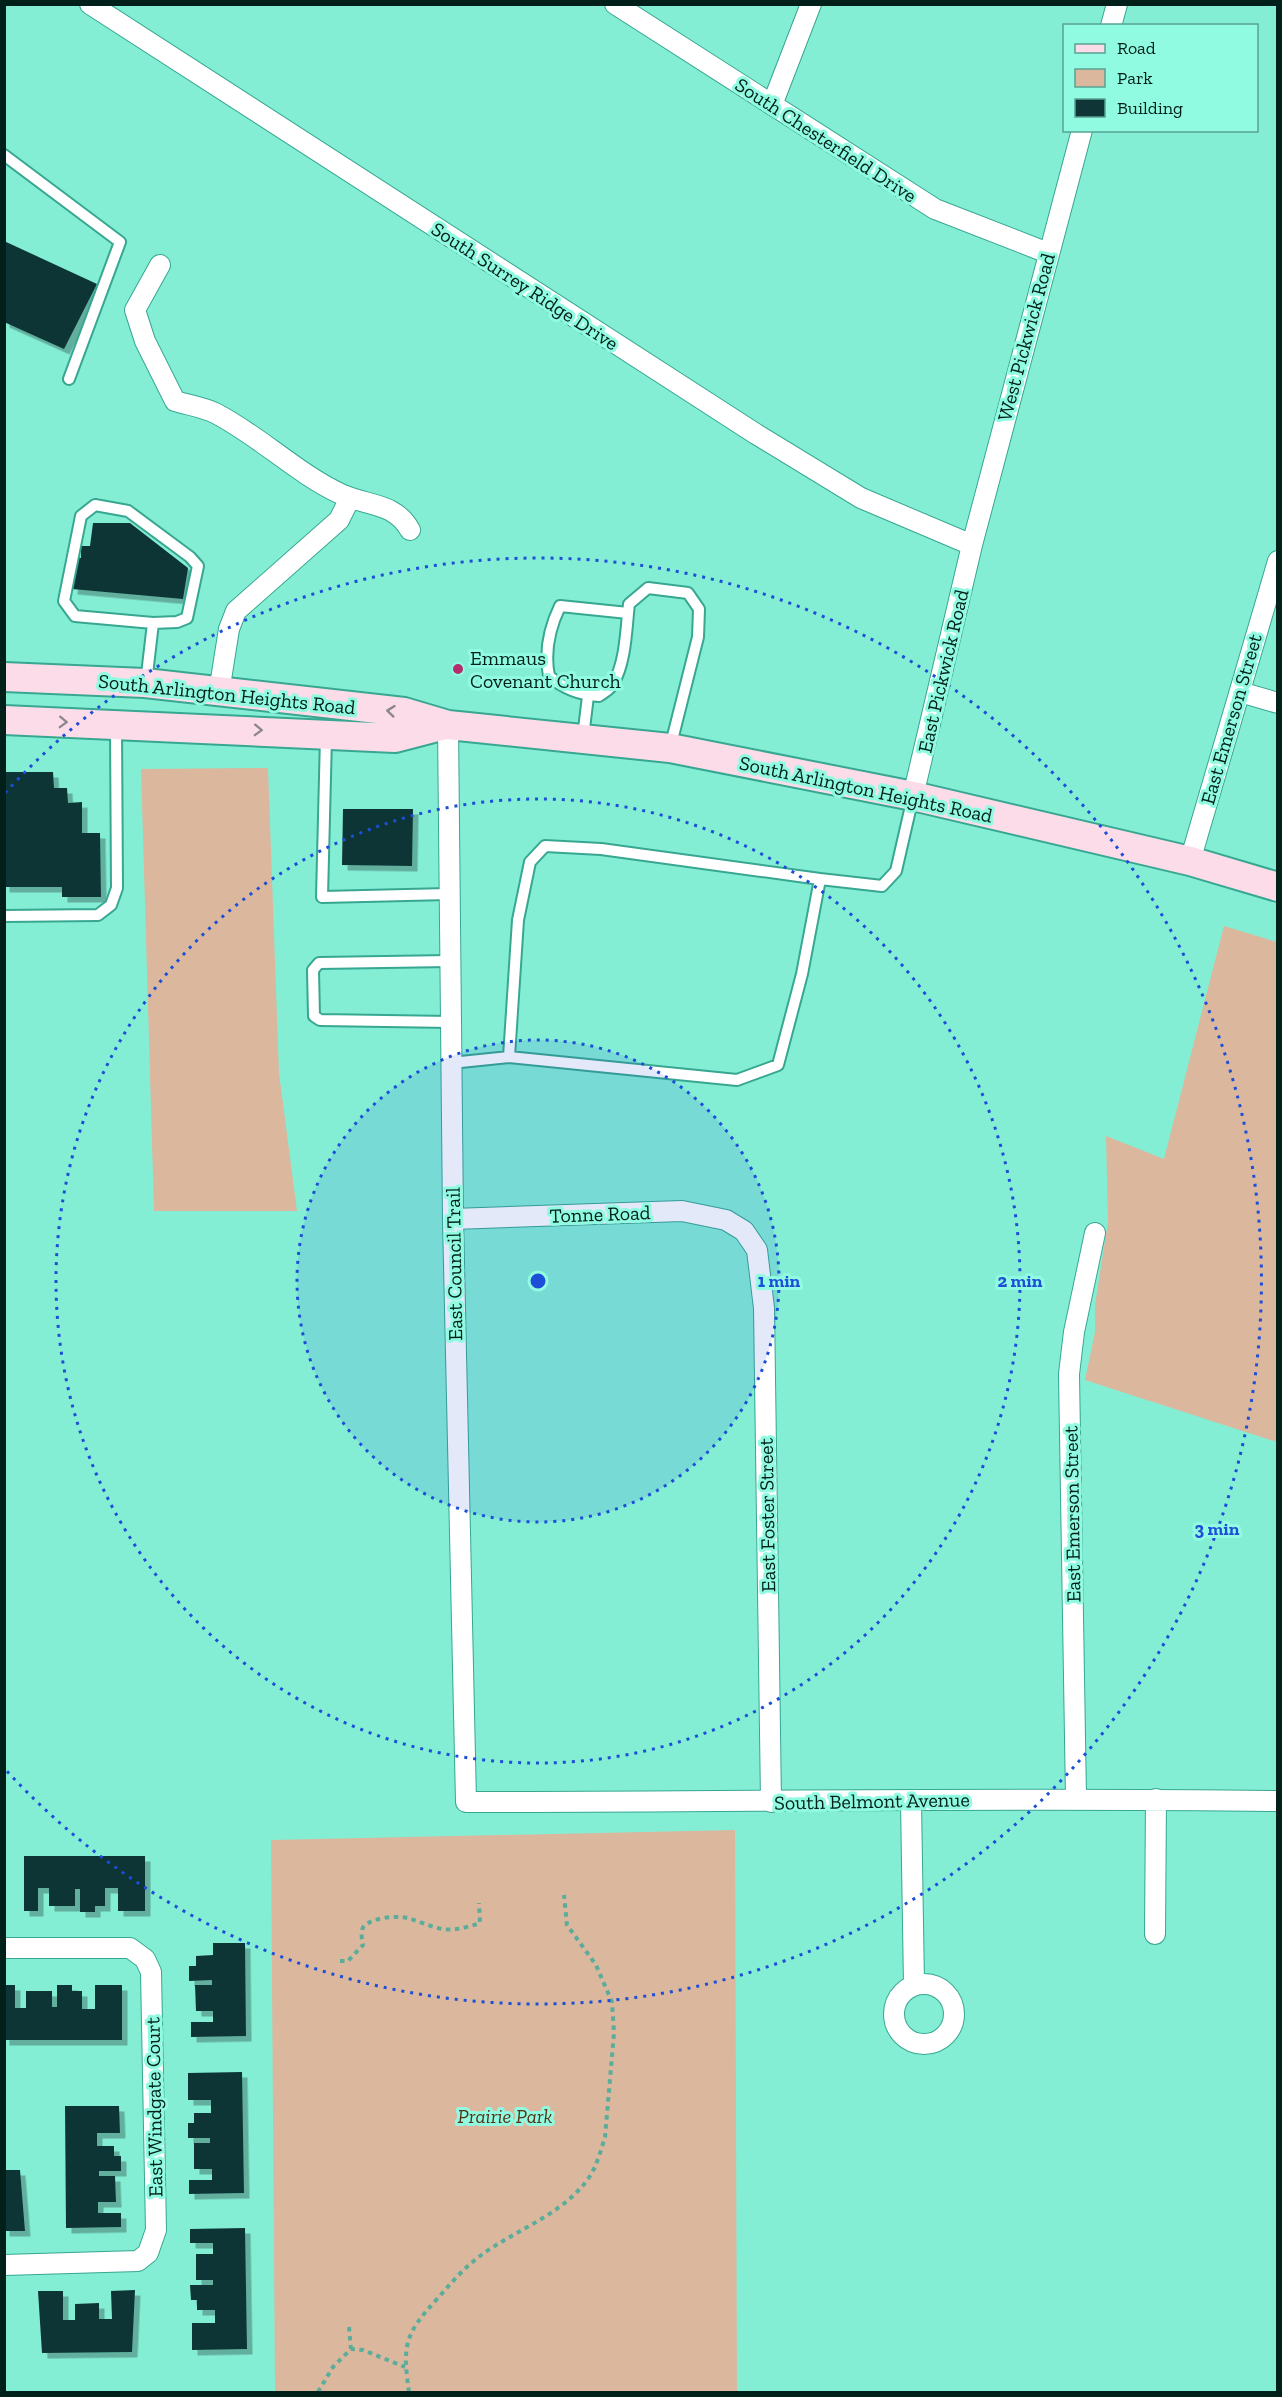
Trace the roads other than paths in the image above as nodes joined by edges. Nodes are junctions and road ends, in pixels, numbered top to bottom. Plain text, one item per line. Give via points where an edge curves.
1 (90, 4) edge
2 (615, 4) edge
3 (811, 4) edge
4 (1117, 4) edge
5 (1112, 24) edge
6 (772, 105) junction
7 (1081, 132) edge
8 (4, 155) edge
9 (1048, 253) junction
10 (160, 265) dead end
11 (69, 379) dead end
12 (350, 498) junction
13 (410, 530) dead end
14 (972, 545) junction
15 (1275, 569) edge
16 (628, 613) junction
17 (153, 623) junction
18 (4, 677) edge
19 (146, 683) junction
20 (219, 692) junction
21 (1239, 692) junction
22 (588, 696) junction
23 (1278, 703) edge
24 (4, 720) edge
25 (116, 724) junction
26 (447, 725) junction
27 (326, 734) junction
28 (582, 739) junction
29 (670, 748) junction
30 (913, 796) junction
31 (1190, 861) junction
32 (820, 879) junction
33 (1278, 887) edge
34 (449, 894) junction
35 (4, 915) edge
36 (450, 961) junction
37 (450, 1022) junction
38 (509, 1057) junction
39 (451, 1063) junction
40 (453, 1219) junction
41 (744, 1231) joint
42 (1095, 1233) dead end
43 (1076, 1798) junction
44 (1156, 1799) junction
45 (1278, 1800) edge
46 (466, 1802) joint
47 (771, 1802) junction
48 (911, 1802) junction
49 (1155, 1934) dead end
50 (4, 1948) edge
51 (914, 1985) dead end
52 (4, 2265) edge

1 - 14 street, South Surrey Ridge Drive via 756,434 861,498
2 - 6 street, South Chesterfield Drive
3 - 6 street
4 - 5 street
6 - 9 street, South Chesterfield Drive via 935,209
7 - 9 street, West Pickwick Road
8 - 11 lane via 120,242
9 - 14 street, West Pickwick Road
10 - 12 street via 135,310 145,341 175,401 214,412 324,486
12 - 13 street via 382,506 402,517
12 - 20 street via 339,520 236,611 229,629
14 - 30 street, East Pickwick Road
15 - 21 street, East Emerson Street
16 - 22 lane via 613,685 599,696
16 - 22 lane via 560,606 550,627 546,659 549,676 562,687
16 - 29 lane via 629,604 648,588 688,593 699,609 698,637
17 - 17 lane via 75,616 64,601 81,516 95,505 128,511 198,566 187,618
17 - 19 lane
18 - 19 main road, South Arlington Heights Road
19 - 20 main road, South Arlington Heights Road
26 -> 20 main road, South Arlington Heights Road via 404,712
21 - 23 street
21 - 31 street, East Emerson Street
22 - 28 lane
24 -> 25 main road, South Arlington Heights Road
25 -> 27 main road, South Arlington Heights Road
25 - 35 lane via 117,888 111,904 98,915
26 - 27 main road, South Arlington Heights Road via 395,738
26 - 28 main road, South Arlington Heights Road
26 - 34 street, East Council Trail
27 - 34 lane via 322,897
28 - 29 main road, South Arlington Heights Road
29 - 30 main road, South Arlington Heights Road
30 - 31 main road, South Arlington Heights Road
30 - 32 lane via 896,871 882,886
31 - 33 main road, South Arlington Heights Road
32 - 38 lane via 802,974 778,1065 737,1080
32 - 38 lane via 601,849 545,846 530,862 518,920
34 - 36 street, East Council Trail
36 - 37 street, East Council Trail
36 - 37 lane via 319,963 313,970 314,1016 320,1020
37 - 39 street, East Council Trail
38 - 39 lane
39 - 40 street, East Council Trail
40 - 41 street, Tonne Road via 682,1211 726,1220
40 - 46 street, East Council Trail
41 - 47 street, East Foster Street via 757,1251 764,1308
42 - 43 street, East Emerson Street via 1069,1374
43 - 44 street, South Belmont Avenue
43 - 48 street, South Belmont Avenue
44 - 45 street, South Belmont Avenue
44 - 49 street
46 - 47 street, South Belmont Avenue
47 - 48 street, South Belmont Avenue
48 - 51 street
50 - 52 street, East Windgate Court via 120,1947 140,1953 149,1965 156,2230 148,2253 138,2261

